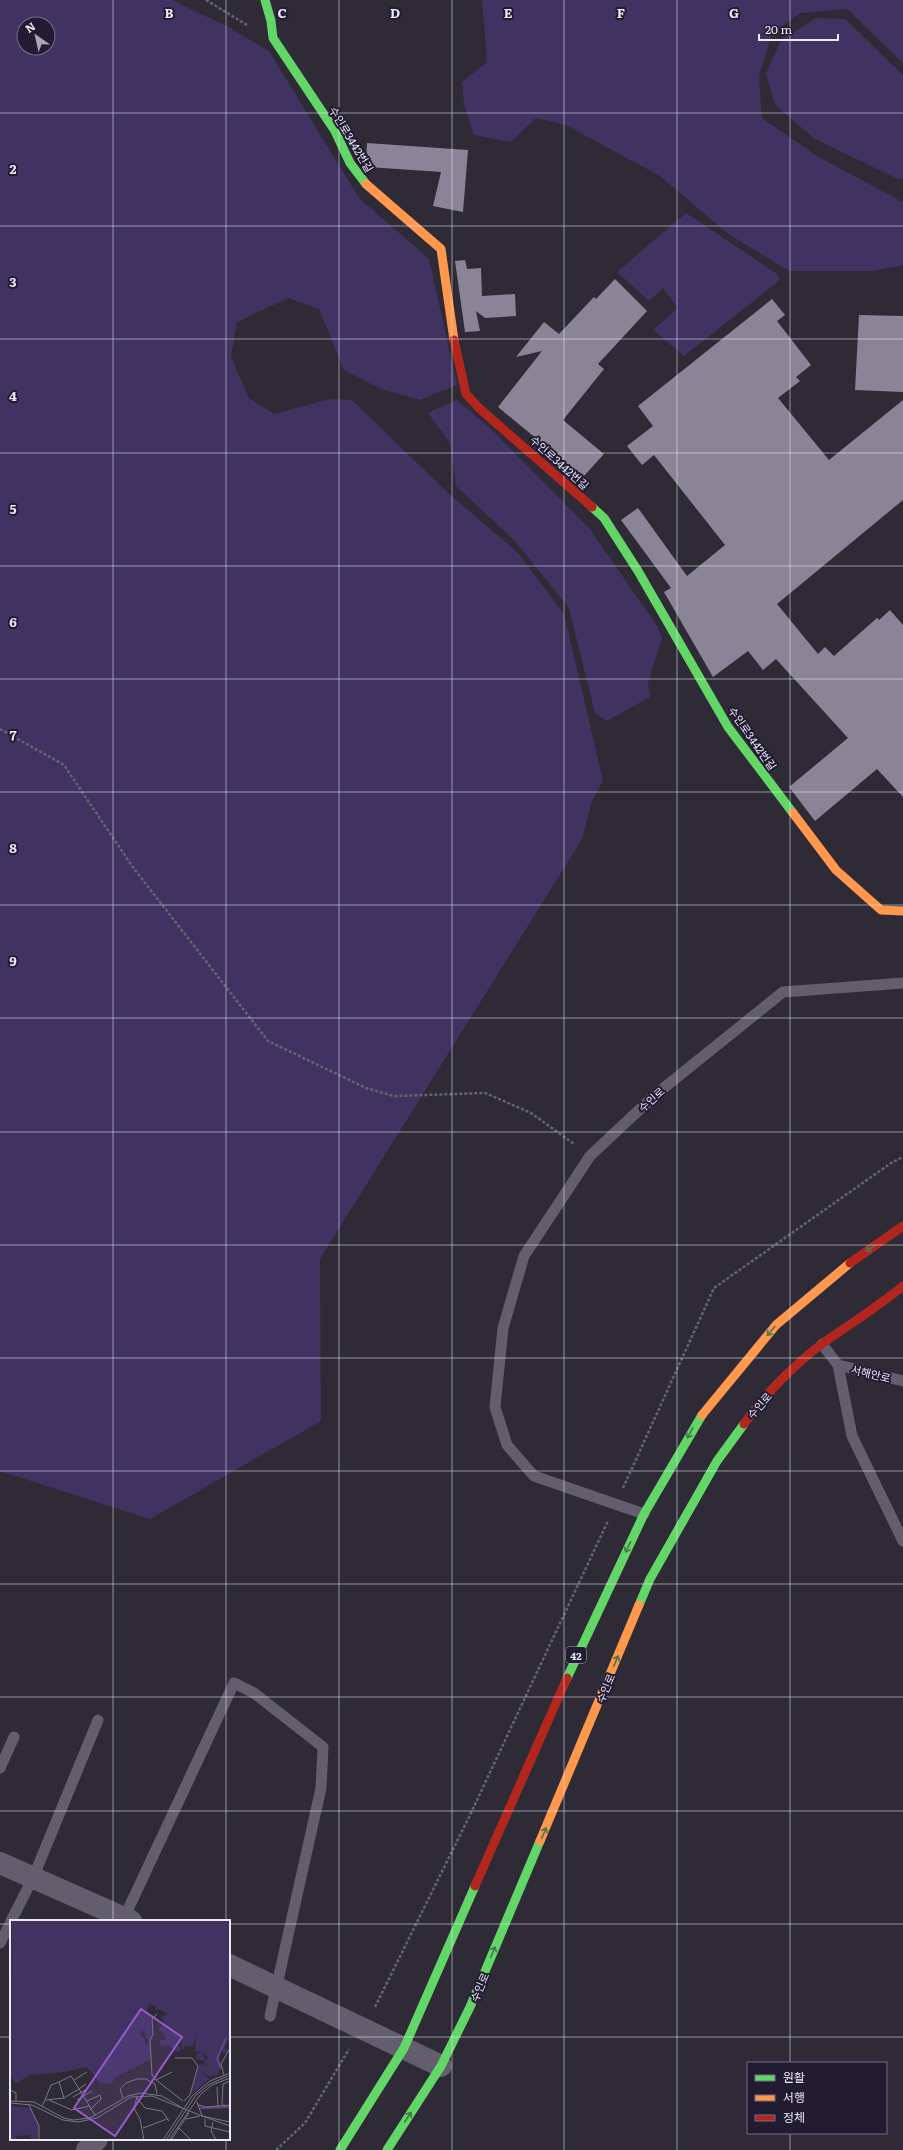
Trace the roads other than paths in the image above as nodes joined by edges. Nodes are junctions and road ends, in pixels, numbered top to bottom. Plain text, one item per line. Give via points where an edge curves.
1 (266, 0) edge
2 (903, 911) edge
3 (903, 983) edge
4 (903, 1226) edge
5 (903, 1286) edge
6 (822, 1344) junction
7 (838, 1365) junction
8 (903, 1381) edge
9 (644, 1514) junction
10 (903, 1541) edge
11 (98, 1720) dead end
12 (14, 1737) dead end
13 (0, 1768) edge
14 (0, 1863) edge
15 (34, 1878) junction
16 (12, 1920) edge
17 (128, 1920) edge
18 (10, 1923) edge
19 (0, 1943) edge
20 (230, 1965) edge
21 (276, 1987) junction
22 (270, 2016) dead end
23 (404, 2048) junction
24 (442, 2066) junction
25 (96, 2140) edge
26 (87, 2150) edge
27 (340, 2150) edge
28 (387, 2150) edge

1 - 2 main road, 수인로3442번길 via 272,21 273,38 335,131 350,163 364,182 441,249 454,342 466,394 604,518 638,571 728,727 836,870 881,910
3 - 9 lane, 수인로 via 783,992 654,1095 590,1156 524,1256 503,1328 495,1407 507,1445 534,1476
4 -> 9 main road, 42 via 854,1259 776,1325 697,1421
5 - 6 main road, 수인로 via 880,1305
6 - 7 lane
24 -> 6 main road, 수인로 via 470,2008 650,1579 718,1461 752,1412 781,1381
7 - 8 lane, 서해안로
7 - 10 lane via 852,1436
9 -> 23 main road, 42 via 585,1636
11 - 15 lane
12 - 13 lane
14 - 15 street
15 - 16 lane
15 - 17 street
17 - 21 lane via 234,1683 254,1693 323,1747 321,1788
18 - 19 lane
20 - 21 street
21 - 22 lane
21 - 23 street
23 - 24 street
23 - 27 main road, 42
28 -> 24 main road, 수인로
25 - 26 street

